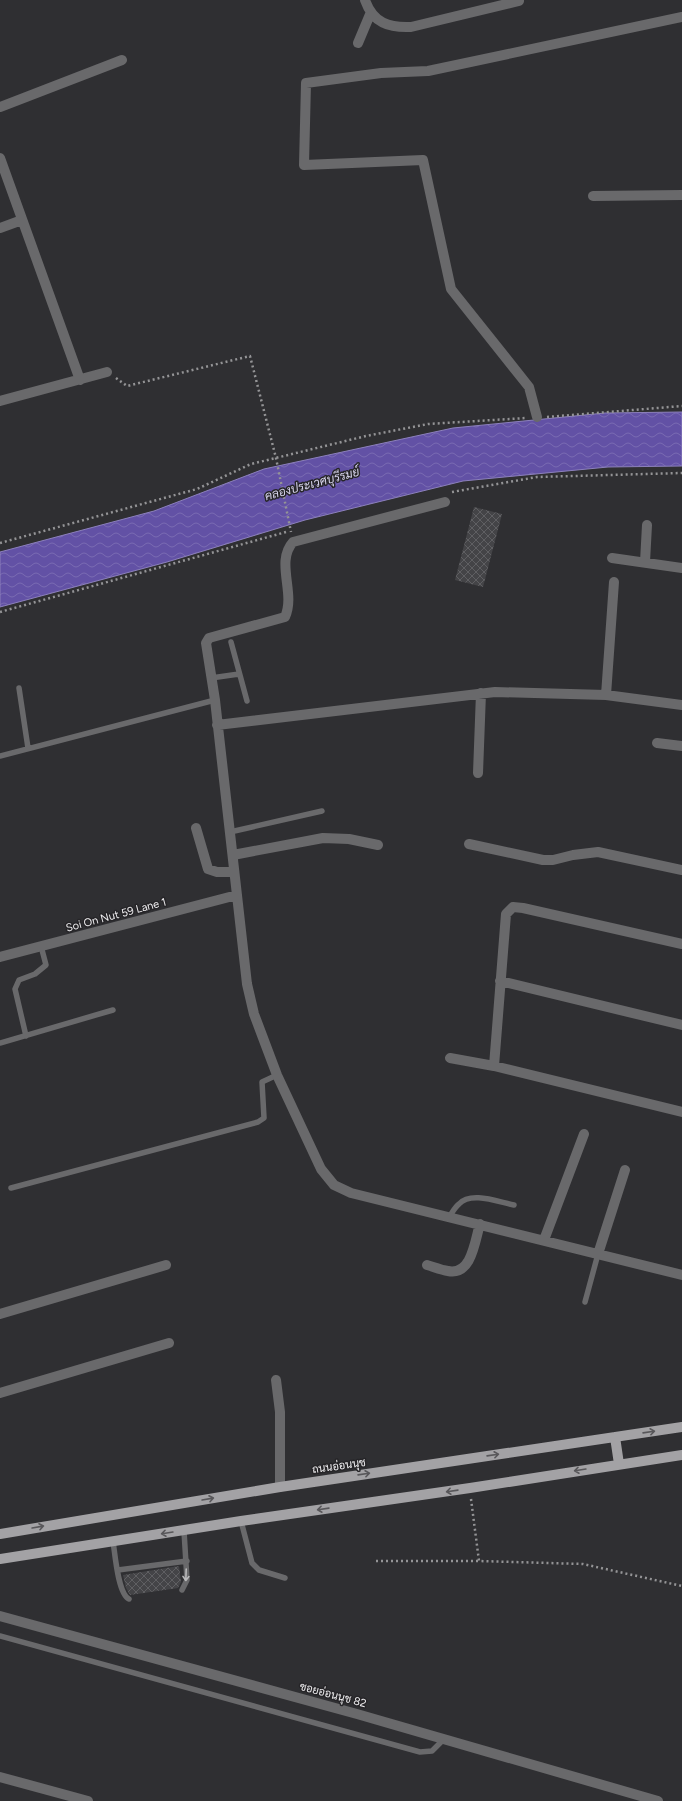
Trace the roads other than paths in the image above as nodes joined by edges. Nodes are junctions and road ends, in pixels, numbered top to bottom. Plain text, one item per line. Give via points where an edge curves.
1 (365, 0) edge
2 (519, 1) edge
3 (371, 12) junction
4 (682, 17) edge
5 (358, 43) dead end
6 (122, 60) dead end
7 (0, 107) edge
8 (0, 158) edge
9 (682, 195) edge
10 (593, 196) dead end
11 (22, 220) junction
12 (0, 228) edge
13 (107, 372) road end
14 (80, 380) junction
15 (0, 401) edge
16 (537, 417) road end
17 (445, 502) dead end
18 (647, 525) dead end
19 (612, 558) dead end
20 (644, 562) junction
21 (682, 568) edge
22 (614, 582) dead end
23 (231, 642) dead end
24 (240, 674) junction
25 (211, 678) junction
26 (19, 688) dead end
27 (482, 693) junction
28 (606, 695) junction
29 (215, 700) junction
30 (247, 701) dead end
31 (682, 705) edge
32 (217, 725) junction
33 (657, 743) dead end
34 (682, 746) edge
35 (28, 748) junction
36 (0, 756) edge
37 (478, 773) dead end
38 (322, 811) dead end
39 (196, 828) dead end
40 (230, 832) junction
41 (378, 844) dead end
42 (469, 844) dead end
43 (233, 856) junction
44 (682, 870) edge
45 (234, 872) junction
46 (237, 895) junction
47 (682, 944) edge
48 (41, 946) junction
49 (0, 957) edge
50 (500, 981) junction
51 (113, 1010) dead end
52 (682, 1025) edge
53 (26, 1036) junction
54 (0, 1043) edge
55 (450, 1058) dead end
56 (494, 1066) junction
57 (277, 1075) junction
58 (682, 1112) edge
59 (584, 1134) dead end
60 (624, 1170) dead end
61 (10, 1188) dead end
62 (514, 1205) dead end
63 (449, 1217) junction
64 (480, 1224) junction
65 (544, 1240) junction
66 (598, 1254) junction
67 (166, 1265) dead end
68 (427, 1265) dead end
69 (682, 1275) edge
70 (585, 1302) dead end
71 (0, 1314) edge
72 (169, 1343) dead end
73 (276, 1380) dead end
74 (0, 1393) edge
75 (682, 1427) edge
76 (615, 1437) junction
77 (682, 1455) edge
78 (619, 1464) junction
79 (280, 1486) junction
80 (241, 1521) junction
81 (184, 1531) junction
82 (0, 1534) edge
83 (113, 1541) junction
84 (0, 1559) edge
85 (187, 1561) junction
86 (118, 1570) junction
87 (285, 1578) dead end
88 (182, 1590) dead end
89 (129, 1599) dead end
90 (0, 1616) edge
91 (0, 1636) edge
92 (444, 1739) junction
93 (0, 1777) edge
94 (88, 1801) edge
95 (658, 1801) edge

1 - 3 street
2 - 3 street via 411,27 393,28
3 - 5 street
4 - 16 street via 428,71 381,73 306,83 304,165 423,160 451,289 529,387
6 - 7 street
8 - 11 street
9 - 10 street
11 - 12 street
11 - 14 street
13 - 14 street
14 - 15 street
17 - 25 street via 293,542 285,556 289,597 289,608 285,617 209,638 206,643
18 - 20 street
19 - 20 street
20 - 21 street
22 - 28 street
23 - 24 lane
24 - 25 lane
24 - 30 lane
25 - 29 street
26 - 35 lane
27 - 28 street
27 - 32 street
27 - 37 street
28 - 31 street
29 - 32 street
29 - 35 lane
32 - 40 street
33 - 34 street
35 - 36 lane
38 - 40 lane
39 - 45 street via 208,869
40 - 43 street
41 - 43 street via 349,838 323,838
42 - 44 street via 543,860 598,852
43 - 45 street
45 - 46 street
46 - 48 street, Soi On Nut 59 Lane 1
46 - 57 street via 247,984 254,1014
47 - 50 street via 513,907 506,914
48 - 49 street, Soi On Nut 59 Lane 1
48 - 53 lane via 46,965 35,974 19,980 15,989
50 - 52 street
50 - 56 street
51 - 53 lane
53 - 54 lane
55 - 56 street
56 - 58 street
57 - 61 lane via 262,1082 264,1118 258,1122
57 - 63 street via 321,1169 334,1185 351,1193
59 - 65 street
60 - 66 street
62 - 63 lane via 480,1198 466,1199
63 - 64 street
64 - 65 street
64 - 68 street via 472,1255 466,1266 450,1272
65 - 66 street
66 - 69 street
66 - 70 lane
67 - 71 street
72 - 74 street
73 - 79 street via 280,1425
76 -> 75 main road, ถนนอ่อนนุช
76 - 78 main road
79 -> 76 main road, ถนนอ่อนนุช
77 - 78 main road
78 -> 80 main road
82 -> 79 main road, ถนนอ่อนนุช
80 - 81 main road
80 - 87 lane via 252,1562 259,1570
81 -> 83 main road
81 - 85 lane
83 - 84 main road
83 - 86 lane
85 - 86 lane
85 -> 88 lane via 187,1580
86 - 89 lane via 123,1594
90 - 92 street, ซอยอ่อนนุช 82
91 - 92 lane via 420,1752 432,1751
92 - 95 street, ซอยอ่อนนุช 82
93 - 94 street

